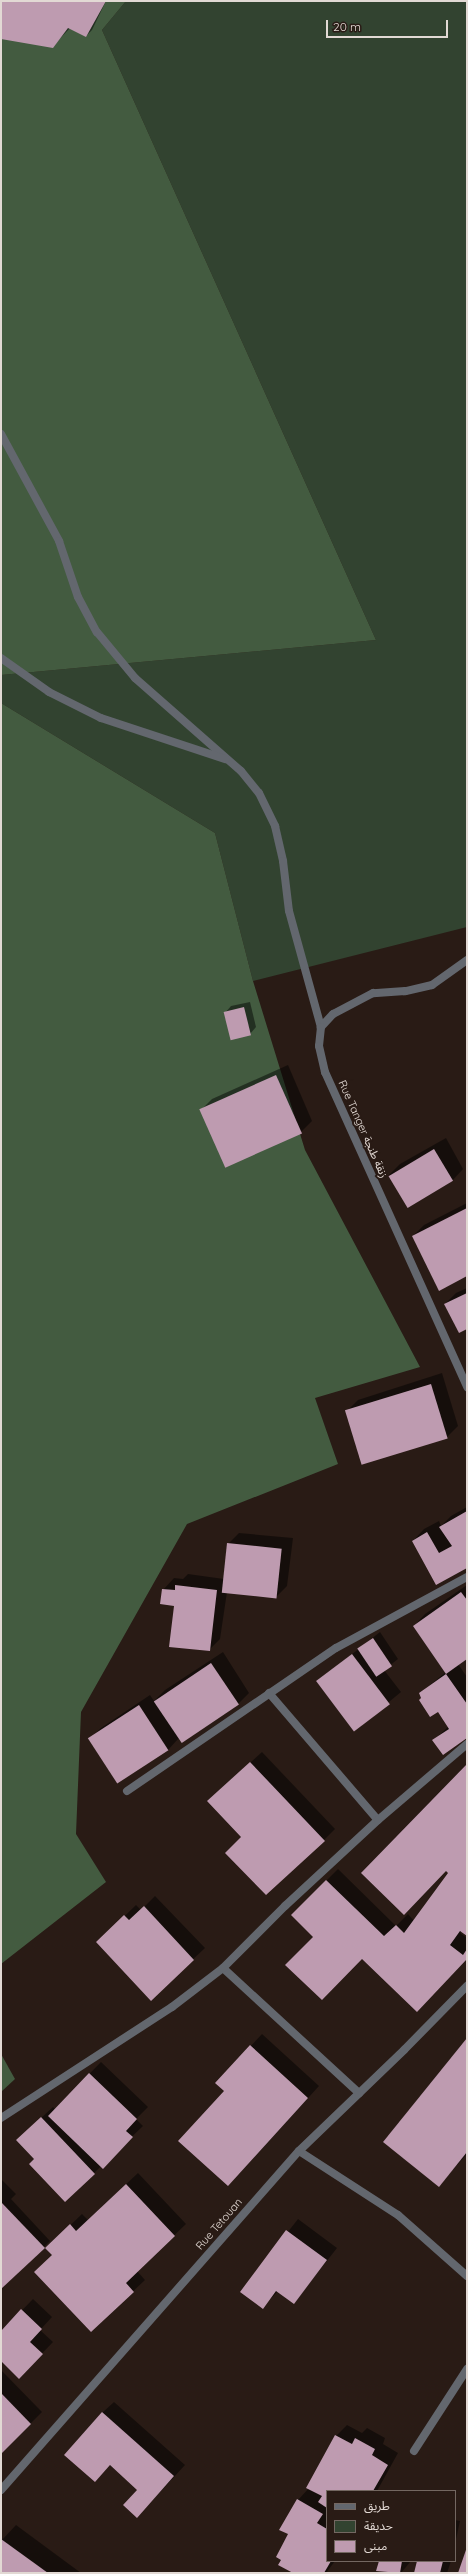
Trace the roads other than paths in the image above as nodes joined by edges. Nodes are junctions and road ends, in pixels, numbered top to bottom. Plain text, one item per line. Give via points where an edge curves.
1 (1, 434) edge
2 (1, 658) edge
3 (229, 760) junction
4 (467, 960) edge
5 (322, 1028) junction
6 (467, 1387) edge
7 (467, 1577) edge
8 (269, 1693) junction
9 (467, 1744) edge
10 (127, 1791) dead end
11 (378, 1820) junction
12 (223, 1968) junction
13 (467, 1986) edge
14 (359, 2093) junction
15 (1, 2118) edge
16 (299, 2151) junction
17 (467, 2276) edge
18 (467, 2369) edge
19 (414, 2451) dead end
20 (1, 2490) edge

1 - 3 street via 59,541 78,597 97,632 135,678
2 - 3 street via 49,692 101,718
3 - 5 street via 259,793 275,826 283,861 289,911
4 - 5 street via 432,985 405,991 373,993 332,1014
5 - 6 street, Rue Tanger زنقة طنجة via 319,1046 325,1072
7 - 8 street via 336,1648
8 - 10 street
8 - 11 street
9 - 11 street
11 - 12 street via 285,1906
12 - 14 street
12 - 15 street via 147,2024
13 - 14 street, Rue Tetouan
14 - 16 street, Rue Tetouan
16 - 17 street via 398,2215
16 - 20 street, Rue Tetouan
18 - 19 street

